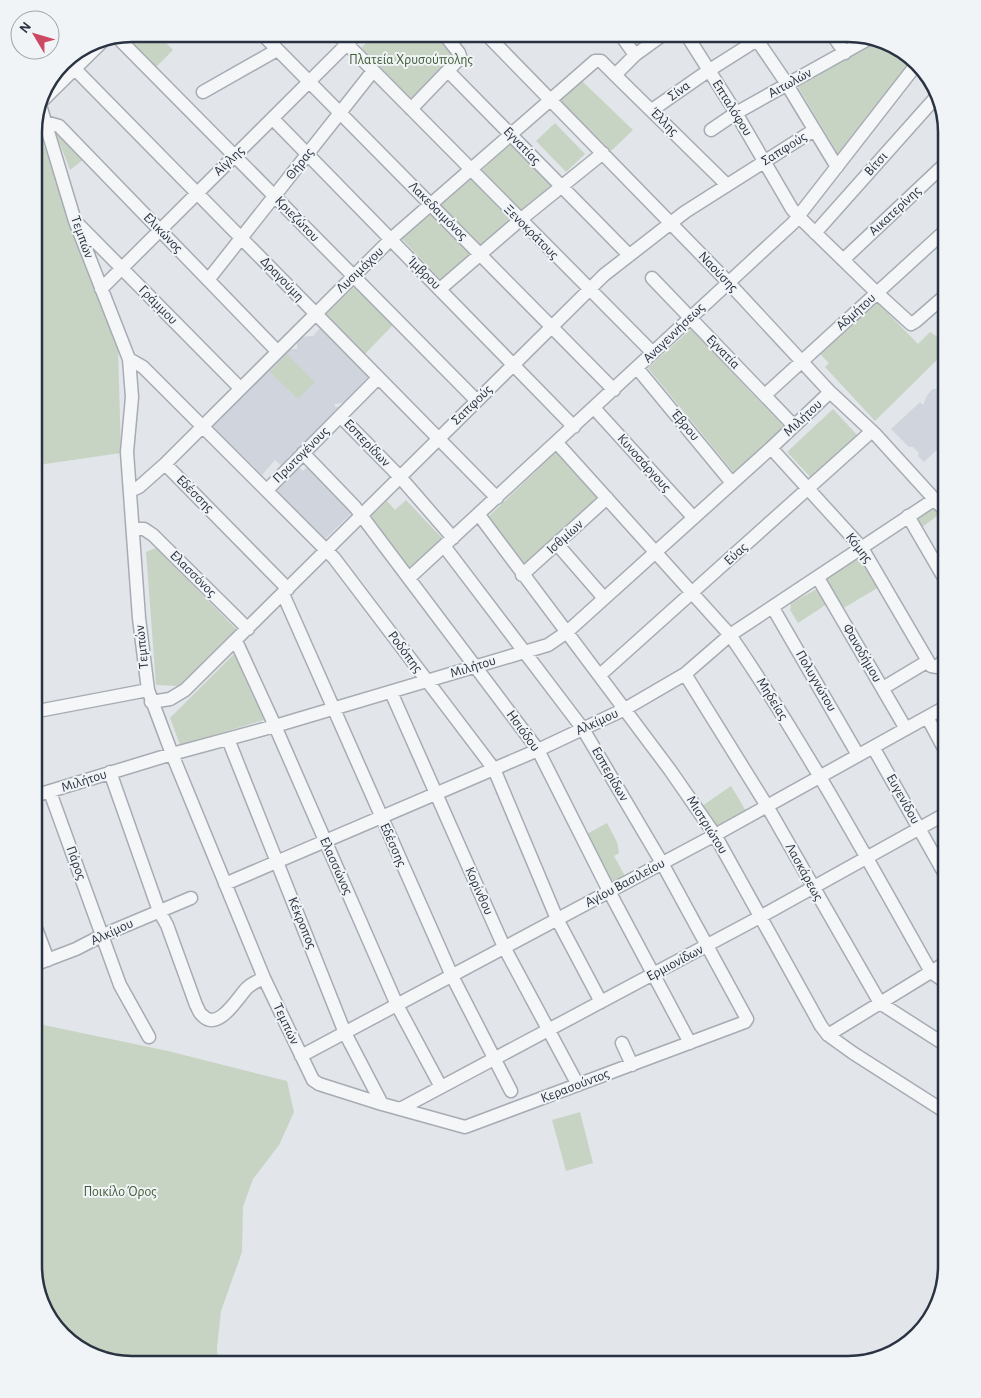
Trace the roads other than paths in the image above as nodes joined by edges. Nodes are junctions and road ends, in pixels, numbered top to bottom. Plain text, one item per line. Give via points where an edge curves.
1 (124, 43) edge
2 (270, 43) edge
3 (451, 43) edge
4 (495, 43) edge
5 (627, 43) edge
6 (652, 43) edge
7 (691, 43) edge
8 (747, 43) edge
9 (759, 43) edge
10 (838, 43) edge
11 (860, 43) edge
12 (347, 44) joint
13 (277, 50) junction
14 (844, 53) junction
15 (636, 55) junction
16 (600, 61) joint
17 (73, 66) edge
18 (912, 70) edge
19 (373, 71) junction
20 (448, 71) junction
21 (708, 71) junction
22 (615, 75) junction
23 (310, 82) junction
24 (787, 85) junction
25 (203, 92) dead end
26 (550, 99) junction
27 (933, 101) edge
28 (411, 109) junction
29 (652, 110) junction
30 (340, 113) junction
31 (736, 113) junction
32 (44, 118) edge
33 (273, 119) junction
34 (45, 122) junction
35 (712, 130) dead end
36 (814, 130) junction
37 (511, 134) junction
38 (603, 153) junction
39 (308, 154) junction
40 (235, 155) junction
41 (764, 161) junction
42 (837, 167) junction
43 (471, 170) junction
44 (938, 170) edge
45 (727, 185) junction
46 (561, 187) junction
47 (196, 192) junction
48 (275, 196) junction
49 (432, 205) junction
50 (799, 217) junction
51 (520, 220) junction
52 (75, 221) junction
53 (671, 222) junction
54 (160, 230) junction
55 (815, 233) junction
56 (938, 237) edge
57 (242, 238) junction
58 (391, 239) junction
59 (480, 254) junction
60 (629, 255) junction
61 (843, 260) junction
62 (122, 268) junction
63 (353, 277) junction
64 (652, 278) dead end
65 (208, 280) junction
66 (728, 282) junction
67 (101, 289) junction
68 (440, 289) junction
69 (589, 290) junction
70 (877, 293) junction
71 (938, 302) edge
72 (315, 314) junction
73 (690, 317) junction
74 (551, 327) junction
75 (277, 351) junction
76 (653, 353) junction
77 (129, 360) junction
78 (802, 361) junction
79 (514, 365) junction
80 (637, 368) junction
81 (378, 378) junction
82 (240, 388) junction
83 (614, 390) junction
84 (830, 392) junction
85 (765, 395) junction
86 (477, 401) junction
87 (594, 408) junction
88 (340, 416) junction
89 (203, 426) junction
90 (794, 426) junction
91 (574, 427) junction
92 (872, 431) junction
93 (438, 438) junction
94 (557, 443) junction
95 (771, 448) junction
96 (303, 453) junction
97 (165, 464) junction
98 (400, 477) junction
99 (732, 483) junction
100 (808, 489) junction
101 (267, 490) junction
102 (130, 491) junction
103 (497, 498) junction
104 (607, 498) junction
105 (935, 498) junction
106 (938, 502) edge
107 (362, 515) junction
108 (479, 515) junction
109 (908, 516) junction
110 (693, 517) junction
111 (132, 529) junction
112 (448, 542) junction
113 (557, 544) junction
114 (862, 548) junction
115 (326, 549) junction
116 (655, 552) junction
117 (938, 568) edge
118 (522, 575) junction
119 (409, 578) junction
120 (818, 578) junction
121 (285, 592) junction
122 (692, 594) junction
123 (604, 597) junction
124 (773, 608) junction
125 (248, 629) junction
126 (567, 632) junction
127 (730, 635) junction
128 (236, 641) junction
129 (523, 652) junction
130 (928, 661) junction
131 (475, 666) junction
132 (938, 666) edge
133 (685, 674) junction
134 (600, 675) junction
135 (427, 681) junction
136 (883, 688) junction
137 (390, 692) junction
138 (150, 696) junction
139 (334, 708) junction
140 (625, 709) junction
141 (43, 710) dead end
142 (938, 711) edge
143 (926, 717) junction
144 (275, 726) junction
145 (583, 729) junction
146 (906, 729) junction
147 (938, 738) edge
148 (228, 739) junction
149 (873, 747) junction
150 (538, 750) junction
151 (172, 754) junction
152 (858, 755) junction
153 (494, 769) junction
154 (110, 772) junction
155 (820, 776) junction
156 (50, 792) junction
157 (437, 793) junction
158 (42, 794) edge
159 (767, 806) junction
160 (381, 818) junction
161 (938, 818) edge
162 (919, 829) junction
163 (715, 835) junction
164 (325, 841) junction
165 (866, 858) junction
166 (277, 862) junction
167 (938, 862) edge
168 (662, 863) junction
169 (225, 884) junction
170 (813, 888) junction
171 (610, 891) junction
172 (191, 898) dead end
173 (159, 911) junction
174 (760, 917) junction
175 (557, 919) junction
176 (103, 935) junction
177 (42, 945) edge
178 (708, 945) junction
179 (504, 948) junction
180 (48, 960) junction
181 (42, 962) edge
182 (938, 968) edge
183 (931, 972) junction
184 (653, 974) junction
185 (452, 976) junction
186 (938, 977) edge
187 (264, 978) junction
188 (601, 1002) junction
189 (880, 1003) junction
190 (397, 1005) junction
191 (748, 1020) joint
192 (548, 1030) junction
193 (345, 1033) junction
194 (828, 1034) junction
195 (148, 1037) dead end
196 (938, 1040) edge
197 (622, 1042) dead end
198 (690, 1042) junction
199 (301, 1056) junction
200 (494, 1059) junction
201 (632, 1065) junction
202 (578, 1085) junction
203 (441, 1088) junction
204 (511, 1091) dead end
205 (382, 1104) junction
206 (938, 1107) edge
207 (400, 1109) junction

1 - 40 street, Κριεζώτου
2 - 13 street, Λακεδαιμόνος
3 - 20 street via 460,56
4 - 26 street, Ναούσης
5 - 15 street
6 - 15 street
7 - 21 street, Επταλόφου
8 - 21 street, Σίνα
9 - 24 street
10 - 14 street
11 - 14 street, Αιτωλών
12 - 19 street, Ξενοκράτους
12 - 23 street, Αίγλης
13 - 23 street, Λακεδαιμόνος
13 - 25 street
14 - 24 street, Αιτωλών
15 - 22 street
16 - 22 street, Έλλης
16 - 26 street, Λυσιμάχου via 595,61
17 - 47 street, Δραγούμη
18 - 42 street, Αναγεννήσεως
19 - 28 street, Ξενοκράτους
19 - 30 street, Θήρας
20 - 28 street
20 - 37 street, Εγνατίας
21 - 29 street, Σίνα
21 - 31 street, Επταλόφου
22 - 29 street, Έλλης
23 - 30 street, Λακεδαιμόνος
23 - 33 street, Αίγλης
24 - 31 street, Αιτωλών
24 - 36 street
26 - 37 street, Λυσιμάχου
26 - 38 street, Ναούσης
27 - 55 street, Βίτσι
28 - 43 street, Ξενοκράτους
29 - 45 street, Έλλης
30 - 39 street, Θήρας
30 - 49 street, Λακεδαιμόνος
31 - 35 street, Αιτωλών
31 - 41 street, Επταλόφου
32 - 34 street, Τεμπών
33 - 39 street, Ίμβρου
33 - 40 street, Αίγλης
34 - 52 street, Τεμπών
34 - 54 street, Ελικώνος via 59,126
36 - 41 street, Σαπφούς
36 - 42 street
37 - 43 street, Λυσιμάχου
37 - 46 street, Εγνατίας
38 - 46 street
38 - 53 street, Ναούσης
39 - 48 street, Θήρας
39 - 58 street, Ίμβρου
40 - 47 street, Αίγλης
40 - 48 street, Κριεζώτου
41 - 45 street, Σαπφούς
41 - 50 street, Επταλόφου
42 - 50 street, Αναγεννήσεως
43 - 49 street, Λυσιμάχου
43 - 51 street, Ξενοκράτους
44 - 61 street, Αικατερίνης
45 - 53 street, Σαπφούς
46 - 51 street
46 - 60 street, Εγνατίας
47 - 54 street, Αίγλης
47 - 57 street, Δραγούμη
48 - 57 street, Θήρας
48 - 63 street, Κριεζώτου
49 - 58 street, Λυσιμάχου
49 - 59 street, Λακεδαιμόνος
50 - 55 street, Επταλόφου
50 - 66 street, Αναγεννήσεως
51 - 59 street
51 - 69 street, Ξενοκράτους
52 - 62 street, Γράμμου
52 - 67 street, Τεμπών
53 - 60 street, Σαπφούς
53 - 66 street, Ναούσης
54 - 62 street, Αίγλης
54 - 65 street, Ελικώνος
55 - 61 street, Επταλόφου
56 - 70 street, Αδμήτου
57 - 65 street, Θήρας
57 - 72 street, Δραγούμη
58 - 63 street, Λυσιμάχου
58 - 68 street, Ίμβρου
59 - 68 street
59 - 74 street, Λακεδαιμόνος
60 - 69 street, Σαπφούς
61 - 70 street, Επταλόφου
62 - 67 street, Αίγλης
62 - 82 street, Γράμμου
63 - 72 street, Λυσιμάχου
63 - 86 street, Κριεζώτου
64 - 73 street, Εγνατία
65 - 75 street, Ελικώνος
66 - 73 street, Αναγεννήσεως
66 - 78 street, Ναούσης
67 - 77 street, Τεμπών
68 - 79 street, Ίμβρου
69 - 74 street, Σαπφούς
69 - 76 street, Ξενοκράτους
70 - 71 street, Επταλόφου via 911,324
70 - 78 street, Αδμήτου
72 - 75 street, Λυσιμάχου
72 - 81 street, Δραγούμη
73 - 76 street, Αναγεννήσεως
73 - 85 street, Εγνατία
74 - 79 street, Σαπφούς
74 - 83 street, Λακεδαιμόνος
75 - 82 street, Λυσιμάχου
76 - 80 street, Αναγεννήσεως
77 - 89 street, Ροδόπης via 143,367
77 - 102 street, Τεμπών via 132,397 127,445
78 - 84 street, Ναούσης
78 - 85 street, Αδμήτου
79 - 86 street, Σαπφούς
79 - 91 street, Ίμβρου
80 - 83 street, Αναγεννήσεως
80 - 99 street, Έβρου
81 - 88 street, Πρωτογένους
81 - 93 street, Δραγούμη
82 - 89 street, Λυσιμάχου
83 - 87 street, Αναγεννήσεως
84 - 90 street, Μιλήτου
84 - 92 street, Ναούσης
85 - 90 street, Εγνατία
86 - 93 street, Σαπφούς
87 - 91 street, Αναγεννήσεως
87 - 110 street, Κυνοσάργους
88 - 96 street, Πρωτογένους
88 - 98 street, Εσπερίδων
89 - 97 street, Λυσιμάχου
89 - 101 street, Ροδόπης
90 - 95 street, Μιλήτου
91 - 94 street, Αναγεννήσεως
92 - 100 street, Εύας
92 - 105 street, Ναούσης
93 - 98 street, Σαπφούς
93 - 103 street, Δραγούμη
94 - 103 street, Αναγεννήσεως
94 - 104 street, Μηδείας
95 - 99 street, Μιλήτου
95 - 100 street, Κόμης
96 - 101 street, Πρωτογένους
96 - 107 street, Ησιόδου
97 - 102 street, Λυσιμάχου
97 - 121 street, Εδέσσης
98 - 107 street, Σαπφούς
98 - 112 street, Εσπερίδων
99 - 110 street, Μιλήτου
100 - 114 street, Κόμης
100 - 122 street, Εύας
101 - 115 street, Ροδόπης
102 - 111 street, Τεμπών
103 - 108 street, Αναγεννήσεως
104 - 113 street, Ισθμίων
104 - 116 street, Μηδείας
105 - 106 street, Ναούσης
105 - 109 street, Αλκίμου
107 - 115 street, Σαπφούς
107 - 119 street, Ησιόδου
108 - 112 street, Αναγεννήσεως
108 - 118 street, Μιστριώτου
109 - 114 street, Αλκίμου
109 - 117 street
110 - 116 street, Μιλήτου
111 - 125 street, Ελασσόνος via 153,535
111 - 138 street, Τεμπών
112 - 119 street, Αναγεννήσεως
112 - 129 street, Εσπερίδων
113 - 118 street, Ισθμίων
113 - 123 street
114 - 120 street, Αλκίμου
114 - 130 street, Κόμης
115 - 121 street, Σαπφούς
115 - 135 street, Ροδόπης
116 - 122 street, Μηδείας
116 - 123 street, Μιλήτου
118 - 126 street, Μιστριώτου
119 - 131 street, Ησιόδου
120 - 124 street, Αλκίμου
120 - 136 street, Φανοδήμου
121 - 125 street, Σαπφούς
121 - 139 street, Εδέσσης
122 - 127 street, Μηδείας
122 - 134 street, Εύας
123 - 126 street, Μιλήτου
124 - 127 street, Αλκίμου
124 - 152 street, Πολυγνώτου
125 - 128 street, Σαπφούς
126 - 129 street, Μιλήτου via 548,645
126 - 134 street, Μιστριώτου
127 - 133 street, Αλκίμου
127 - 155 street, Μηδείας
128 - 138 street, Σαπφούς via 185,690 170,698
128 - 144 street, Ελασσώνος
129 - 131 street, Μιλήτου
129 - 145 street, Εσπερίδων
130 - 132 street via 932,666
130 - 136 street
131 - 135 street, Μιλήτου
131 - 150 street, Ησιόδου
133 - 140 street, Αλκίμου
133 - 159 street, Λασκάρεως
134 - 140 street, Μιστριώτου
135 - 137 street, Μιλήτου
135 - 153 street, Ροδόπης
136 - 146 street, Φανοδήμου
137 - 139 street, Μιλήτου
137 - 157 street, Κορίνθου
138 - 141 street, Σαπφούς
138 - 151 street, Τεμπών
139 - 144 street, Μιλήτου
139 - 160 street, Εδέσσης
140 - 145 street, Αλκίμου
140 - 163 street, Μιστριώτου
142 - 143 street, Αγίου Βασιλείου
143 - 146 street, Αγίου Βασιλείου
143 - 147 street
144 - 148 street, Μιλήτου
144 - 164 street, Ελασσώνος
145 - 150 street, Αλκίμου
145 - 168 street, Εσπερίδων
146 - 149 street, Αγίου Βασιλείου
148 - 151 street, Μιλήτου
148 - 166 street, Κέκροπος
149 - 152 street, Αγίου Βασιλείου
149 - 162 street, Ευγενίδου
150 - 153 street, Αλκίμου
150 - 171 street, Ησιόδου
151 - 154 street, Μιλήτου
151 - 169 street, Τεμπών
152 - 155 street, Αγίου Βασιλείου
153 - 157 street, Αλκίμου
153 - 175 street, Ροδόπης
154 - 156 street, Μιλήτου
154 - 173 street
155 - 159 street, Αγίου Βασιλείου
155 - 165 street, Μηδείας
156 - 158 street, Μιλήτου
156 - 176 street, Πάρος
157 - 160 street, Αλκίμου
157 - 179 street, Κορίνθου
159 - 163 street, Αγίου Βασιλείου
159 - 170 street, Λασκάρεως
160 - 164 street, Αλκίμου
160 - 185 street, Εδέσσης
161 - 162 street, Ερμιονίδων
162 - 165 street, Ερμιονίδων
162 - 167 street, Ευγενίδου
163 - 168 street, Αγίου Βασιλείου
163 - 174 street, Μιστριώτου
164 - 166 street, Αλκίμου
164 - 190 street, Ελασσώνος
165 - 170 street, Ερμιονίδων
165 - 183 street, Μηδείας
166 - 169 street, Αλκίμου
166 - 193 street, Κέκροπος
168 - 171 street, Αγίου Βασιλείου
168 - 178 street, Εσπερίδων
169 - 187 street, Τεμπών
170 - 174 street, Ερμιονίδων
170 - 189 street, Λασκάρεως
171 - 175 street, Αγίου Βασιλείου
171 - 184 street, Ησιόδου
172 - 173 street, Αλκίμου
173 - 176 street, Αλκίμου
173 - 187 street via 202,1016 218,1018 228,1011 246,988
174 - 178 street, Ερμιονίδων
174 - 194 street, Μιστριώτου
175 - 179 street, Αγίου Βασιλείου
175 - 188 street, Ροδόπης
176 - 180 street, Αλκίμου
176 - 195 street, Πάρος via 120,985
177 - 180 street
178 - 184 street, Ερμιονίδων
178 - 191 street, Εσπερίδων
179 - 185 street, Αγίου Βασιλείου
179 - 192 street, Κορίνθου
180 - 181 street, Αλκίμου
182 - 183 street
183 - 186 street, Μηδείας
183 - 189 street
184 - 188 street, Ερμιονίδων
184 - 198 street, Ησιόδου
185 - 190 street, Αγίου Βασιλείου
185 - 200 street, Εδέσσης
187 - 199 street, Τεμπών
188 - 192 street, Ερμιονίδων
189 - 194 street
189 - 196 street, Λασκάρεως
190 - 193 street, Αγίου Βασιλείου
190 - 203 street, Ελασσώνος
191 - 198 street, Κερασούντος
192 - 200 street, Ερμιονίδων
192 - 202 street, Κορίνθου
193 - 199 street, Αγίου Βασιλείου
193 - 205 street, Κέκροπος
194 - 206 street, Μιστριώτου
197 - 201 street
198 - 201 street, Κερασούντος
199 - 205 street, Τεμπών via 313,1080 319,1084
200 - 203 street, Ερμιονίδων
200 - 204 street, Εδέσσης
201 - 202 street, Κερασούντος
202 - 207 street, Κερασούντος via 465,1127
203 - 207 street, Ερμιονίδων
205 - 207 street, Τεμπών

